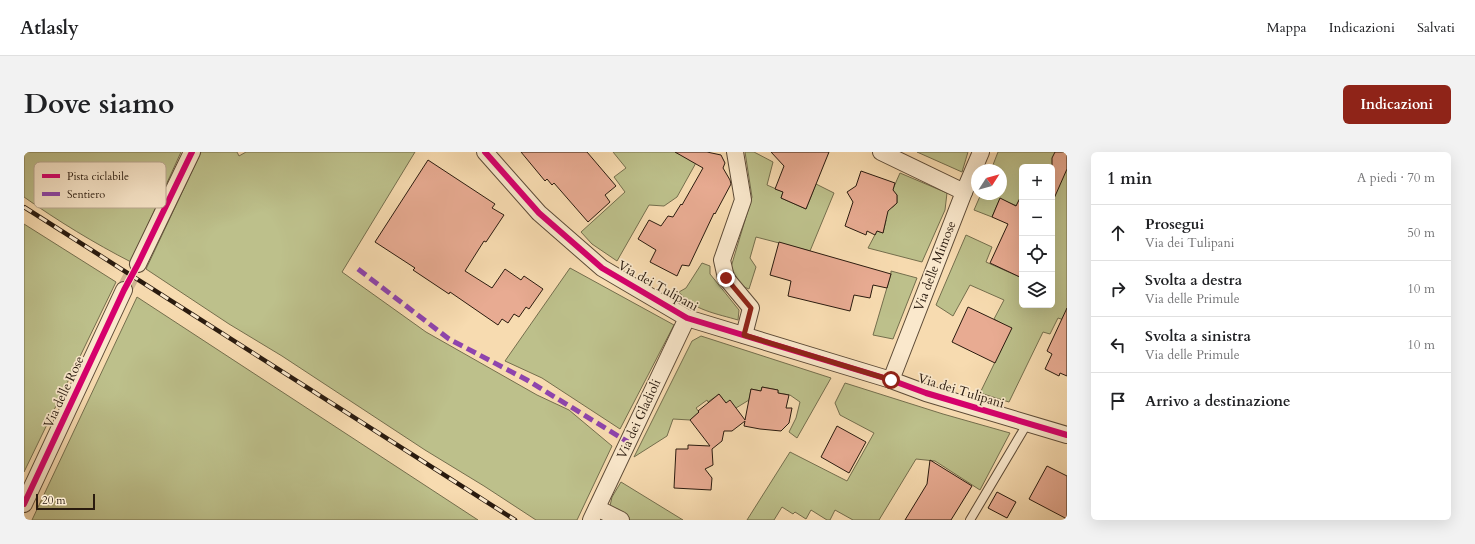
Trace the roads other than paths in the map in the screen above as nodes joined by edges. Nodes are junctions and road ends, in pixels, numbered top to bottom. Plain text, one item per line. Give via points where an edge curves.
1 (192, 152) edge
2 (485, 152) edge
3 (735, 152) edge
4 (881, 152) edge
5 (981, 152) edge
6 (964, 192) junction
7 (166, 206) edge
8 (165, 208) edge
9 (138, 264) tunnel mouth
10 (124, 290) tunnel mouth
11 (687, 318) junction
12 (744, 335) junction
13 (891, 380) junction
14 (1028, 424) junction
15 (1067, 435) edge
16 (24, 504) edge
17 (594, 514) edge
18 (621, 520) edge
19 (970, 520) edge

1 - 7 street
2 - 11 street, Via dei Tulipani via 539,213 602,268
3 - 12 street via 743,200 722,260 726,278 751,308
4 - 6 street
5 - 6 street, Via delle Mimose
6 - 13 street, Via delle Mimose
8 - 9 street
10 - 16 street, Via delle Rose
11 - 12 street, Via dei Tulipani
11 - 17 street, Via dei Gladioli
12 - 13 street, Via dei Tulipani
13 - 14 street, Via dei Tulipani
14 - 15 street, Via dei Tulipani
14 - 19 lane
17 - 18 street

